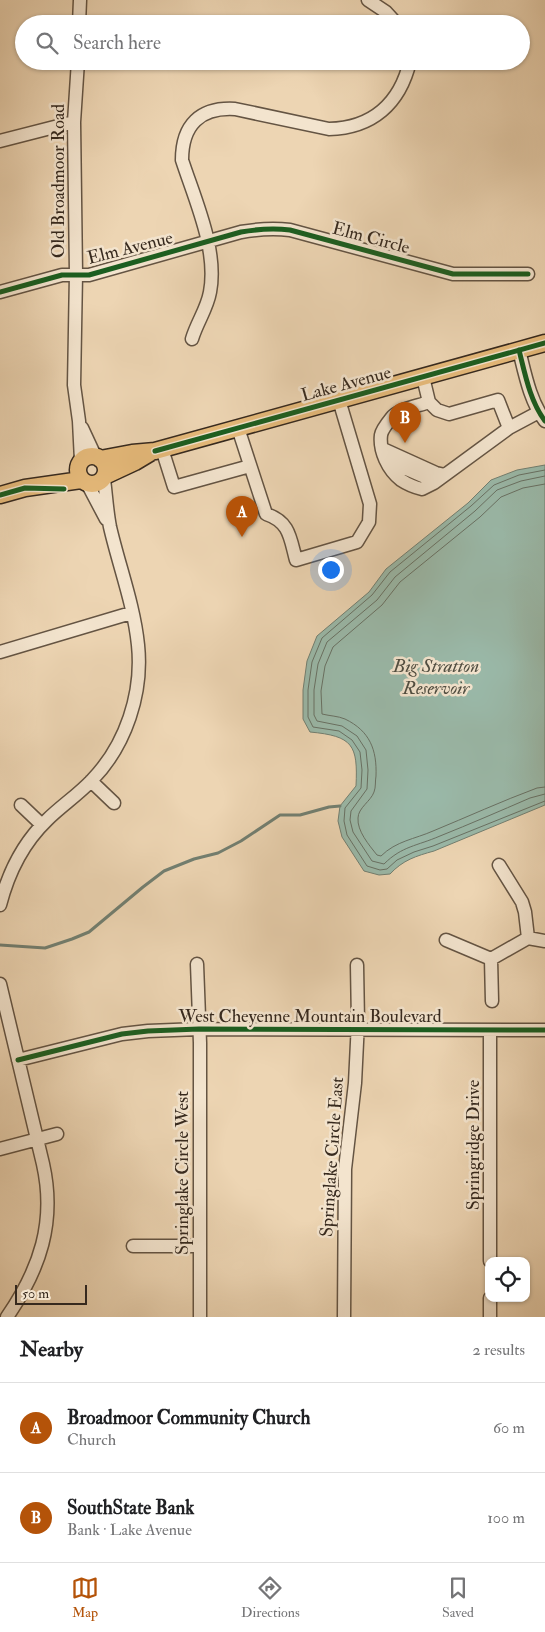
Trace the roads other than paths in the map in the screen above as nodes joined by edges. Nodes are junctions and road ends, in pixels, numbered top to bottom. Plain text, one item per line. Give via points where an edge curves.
1 (80, 0) edge
2 (369, 0) edge
3 (79, 15) edge
4 (389, 15) edge
5 (77, 70) edge
6 (407, 70) edge
7 (74, 122) junction
8 (0, 141) edge
9 (208, 242) junction
10 (76, 274) junction
11 (528, 274) dead end
12 (0, 292) edge
13 (192, 339) dead end
14 (545, 343) edge
15 (519, 350) junction
16 (423, 377) junction
17 (339, 400) junction
18 (429, 402) junction
19 (542, 417) edge
20 (238, 428) junction
21 (509, 428) junction
22 (159, 450) junction
23 (385, 457) junction
24 (250, 466) junction
25 (87, 468) junction
26 (104, 477) junction
27 (437, 480) junction
28 (0, 495) edge
29 (110, 525) junction
30 (132, 613) junction
31 (0, 652) edge
32 (91, 781) junction
33 (114, 803) dead end
34 (21, 806) dead end
35 (42, 825) junction
36 (499, 865) dead end
37 (0, 905) edge
38 (528, 938) junction
39 (446, 940) dead end
40 (545, 941) edge
41 (491, 960) junction
42 (197, 964) dead end
43 (357, 965) dead end
44 (0, 984) edge
45 (492, 1001) dead end
46 (3, 1016) edge
47 (199, 1029) junction
48 (357, 1030) junction
49 (490, 1030) junction
50 (545, 1030) edge
51 (18, 1060) junction
52 (57, 1134) dead end
53 (38, 1139) junction
54 (0, 1149) edge
55 (133, 1246) dead end
56 (200, 1246) junction
57 (490, 1257) edge
58 (490, 1302) edge
59 (7, 1317) edge
60 (200, 1317) edge
61 (344, 1317) edge
62 (490, 1317) edge

1 - 3 street
2 - 4 street
5 - 7 street, Old Broadmoor Road
6 - 9 street via 390,103 373,118 358,125 329,129 230,109 216,109 198,117 185,136 182,160
7 - 8 street
7 - 10 street, Old Broadmoor Road
9 - 10 street, Elm Avenue via 89,275
9 - 11 street, Elm Circle via 241,232 275,228 453,274
9 - 13 street via 211,291
10 - 12 street, Elm Avenue
10 - 25 street, Old Broadmoor Road via 74,384
14 - 15 main road, Lake Avenue
15 - 16 main road, Lake Avenue
15 - 19 street via 530,391
16 - 17 main road, Lake Avenue
16 - 18 street
17 - 20 main road, Lake Avenue
17 - 24 street via 370,504 369,522 357,542 296,560 285,526 266,514
18 - 21 street via 437,410 449,414 498,400
18 - 23 street via 395,414 388,422 381,434
19 - 21 street
20 - 22 main road, Lake Avenue
20 - 24 street
21 - 27 street
22 - 24 street via 174,488
22 - 25 main road, Lake Avenue via 132,453
22 - 26 main road, Lake Avenue
23 - 27 street via 436,473
23 - 27 street via 400,479 411,486 422,489
25 - 26 main road, Lake Avenue via 96,484
25 - 28 main road, Lake Avenue via 48,477
25 - 29 street, Old Broadmoor Road
26 - 29 street, Old Broadmoor Road
29 - 30 street, Old Broadmoor Road
30 - 31 street
30 - 32 street, Old Broadmoor Road via 139,659 132,709 117,748
32 - 33 street
32 - 35 street, Old Broadmoor Road
34 - 35 street
35 - 37 street, Old Broadmoor Road via 31,837 9,876
36 - 38 street via 522,902
38 - 40 street
38 - 41 street
39 - 41 street
41 - 45 street
42 - 47 street, West Cheyenne Mountain Boulevard
43 - 48 street, West Cheyenne Mountain Boulevard
44 - 46 street
46 - 51 street
47 - 48 street, West Cheyenne Mountain Boulevard
47 - 51 street, West Cheyenne Mountain Boulevard via 122,1034
47 - 56 street, Springlake Circle West
48 - 49 street, West Cheyenne Mountain Boulevard
48 - 61 street, Springlake Circle East via 345,1169
49 - 50 street, West Cheyenne Mountain Boulevard
49 - 57 street, Springridge Drive
51 - 53 street
52 - 53 street
53 - 54 street
53 - 59 street via 47,1179 44,1237 32,1275
55 - 56 street
56 - 60 street, Springlake Circle West
58 - 62 street

